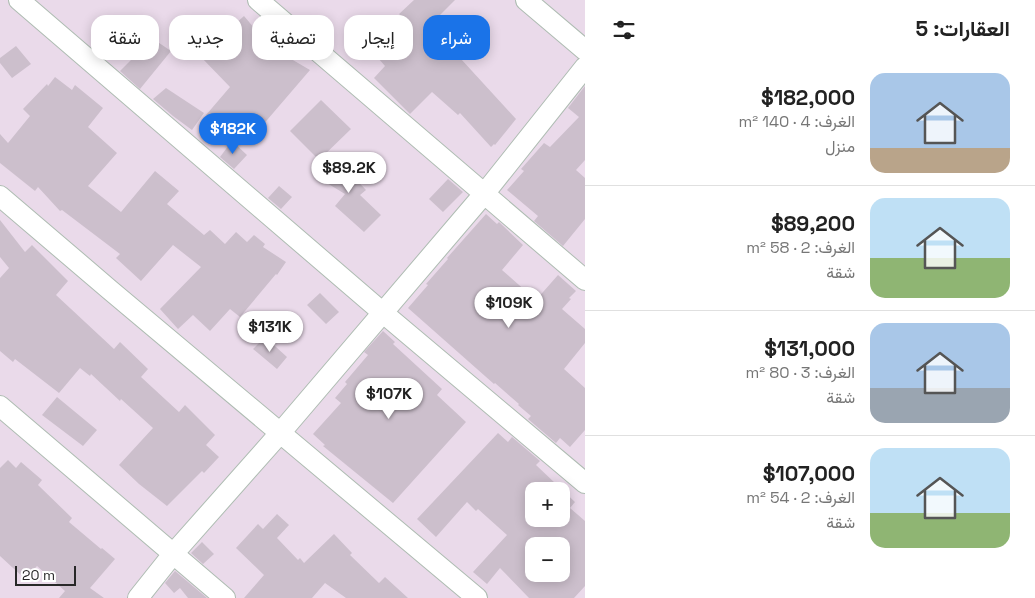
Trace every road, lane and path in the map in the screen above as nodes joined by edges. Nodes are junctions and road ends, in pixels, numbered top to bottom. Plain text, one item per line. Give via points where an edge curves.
1 (20, 0) edge
2 (258, 0) edge
3 (526, 0) edge
4 (585, 50) edge
5 (585, 67) edge
6 (484, 194) junction
7 (0, 196) edge
8 (585, 280) edge
9 (382, 312) junction
10 (0, 406) edge
11 (281, 432) junction
12 (585, 483) edge
13 (173, 554) junction
14 (138, 598) edge
15 (226, 598) edge
16 (477, 598) edge

1 - 9 street
2 - 6 street
3 - 4 street
5 - 6 street
6 - 8 street
6 - 9 street
7 - 11 street
9 - 11 street
9 - 12 street
10 - 13 street
11 - 13 street
11 - 16 street
13 - 14 street
13 - 15 street

